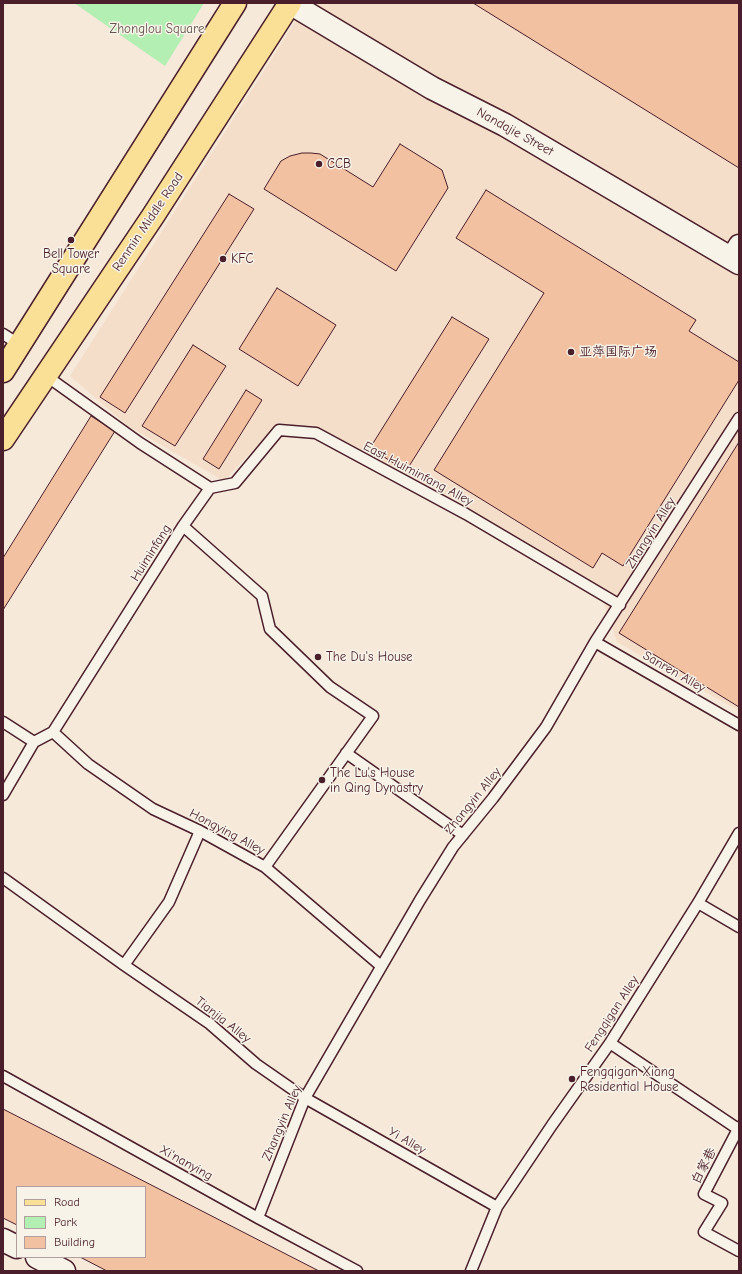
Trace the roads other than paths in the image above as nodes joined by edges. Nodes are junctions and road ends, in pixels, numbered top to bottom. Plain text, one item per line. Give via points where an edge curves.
1 (235, 3) edge
2 (290, 3) edge
3 (736, 256) edge
4 (11, 339) edge
5 (3, 371) edge
6 (45, 375) junction
7 (739, 418) edge
8 (3, 439) edge
9 (210, 488) junction
10 (183, 526) junction
11 (620, 605) junction
12 (595, 642) junction
13 (3, 722) edge
14 (739, 725) edge
15 (53, 732) junction
16 (34, 742) junction
17 (346, 753) junction
18 (3, 794) edge
19 (200, 831) junction
20 (739, 833) edge
21 (463, 835) junction
22 (266, 867) junction
23 (3, 878) edge
24 (698, 903) junction
25 (739, 927) edge
26 (124, 965) junction
27 (381, 966) junction
28 (610, 1042) junction
29 (3, 1076) edge
30 (305, 1098) junction
31 (738, 1128) edge
32 (497, 1207) junction
33 (258, 1218) junction
34 (3, 1240) edge
35 (16, 1246) edge
36 (739, 1251) edge
37 (39, 1258) edge
38 (64, 1271) edge
39 (357, 1271) edge
40 (471, 1271) edge

1 - 4 main road
2 - 3 main road, Nandajie Street via 432,88 505,125
2 - 6 main road, Renmin Middle Road via 153,216
4 - 5 main road
6 - 8 main road, Renmin Middle Road
6 - 9 lane via 140,443
7 - 11 lane, Zhangyin Alley
9 - 10 lane, Huiminfang
9 - 11 lane, East Huiminfang Alley via 235,482 279,430 316,434 466,514
10 - 15 lane, Huiminfang
10 - 17 lane via 262,596 270,629 330,687 373,716
11 - 12 lane, Zhangyin Alley
12 - 14 lane, Sanren Alley
12 - 21 lane, Zhangyin Alley via 546,727
13 - 16 lane
15 - 16 lane, Huiminfang
15 - 19 lane, Hongying Alley via 88,764 153,809
16 - 18 lane
17 - 21 lane
17 - 22 lane
19 - 22 lane, Hongying Alley
19 - 26 lane via 169,902
20 - 24 lane, Fengqigan Alley
21 - 27 lane, Zhangyin Alley via 453,847
22 - 27 lane, Hongying Alley
23 - 26 lane, Tianjia Alley
24 - 25 lane
24 - 28 lane, Fengqigan Alley
26 - 30 lane, Tianjia Alley via 210,1024 256,1064
27 - 30 lane, Zhangyin Alley
28 - 31 lane
28 - 32 lane, Fengqigan Alley
29 - 33 lane, Xi'nanying
30 - 32 lane, Yi Alley
30 - 33 lane, Zhangyin Alley
31 - 36 lane, 白家巷 via 704,1194 722,1203 704,1232
32 - 40 lane, Fengqigan Alley
33 - 39 lane, Xi'nanying
34 - 35 main road
37 - 38 main road

